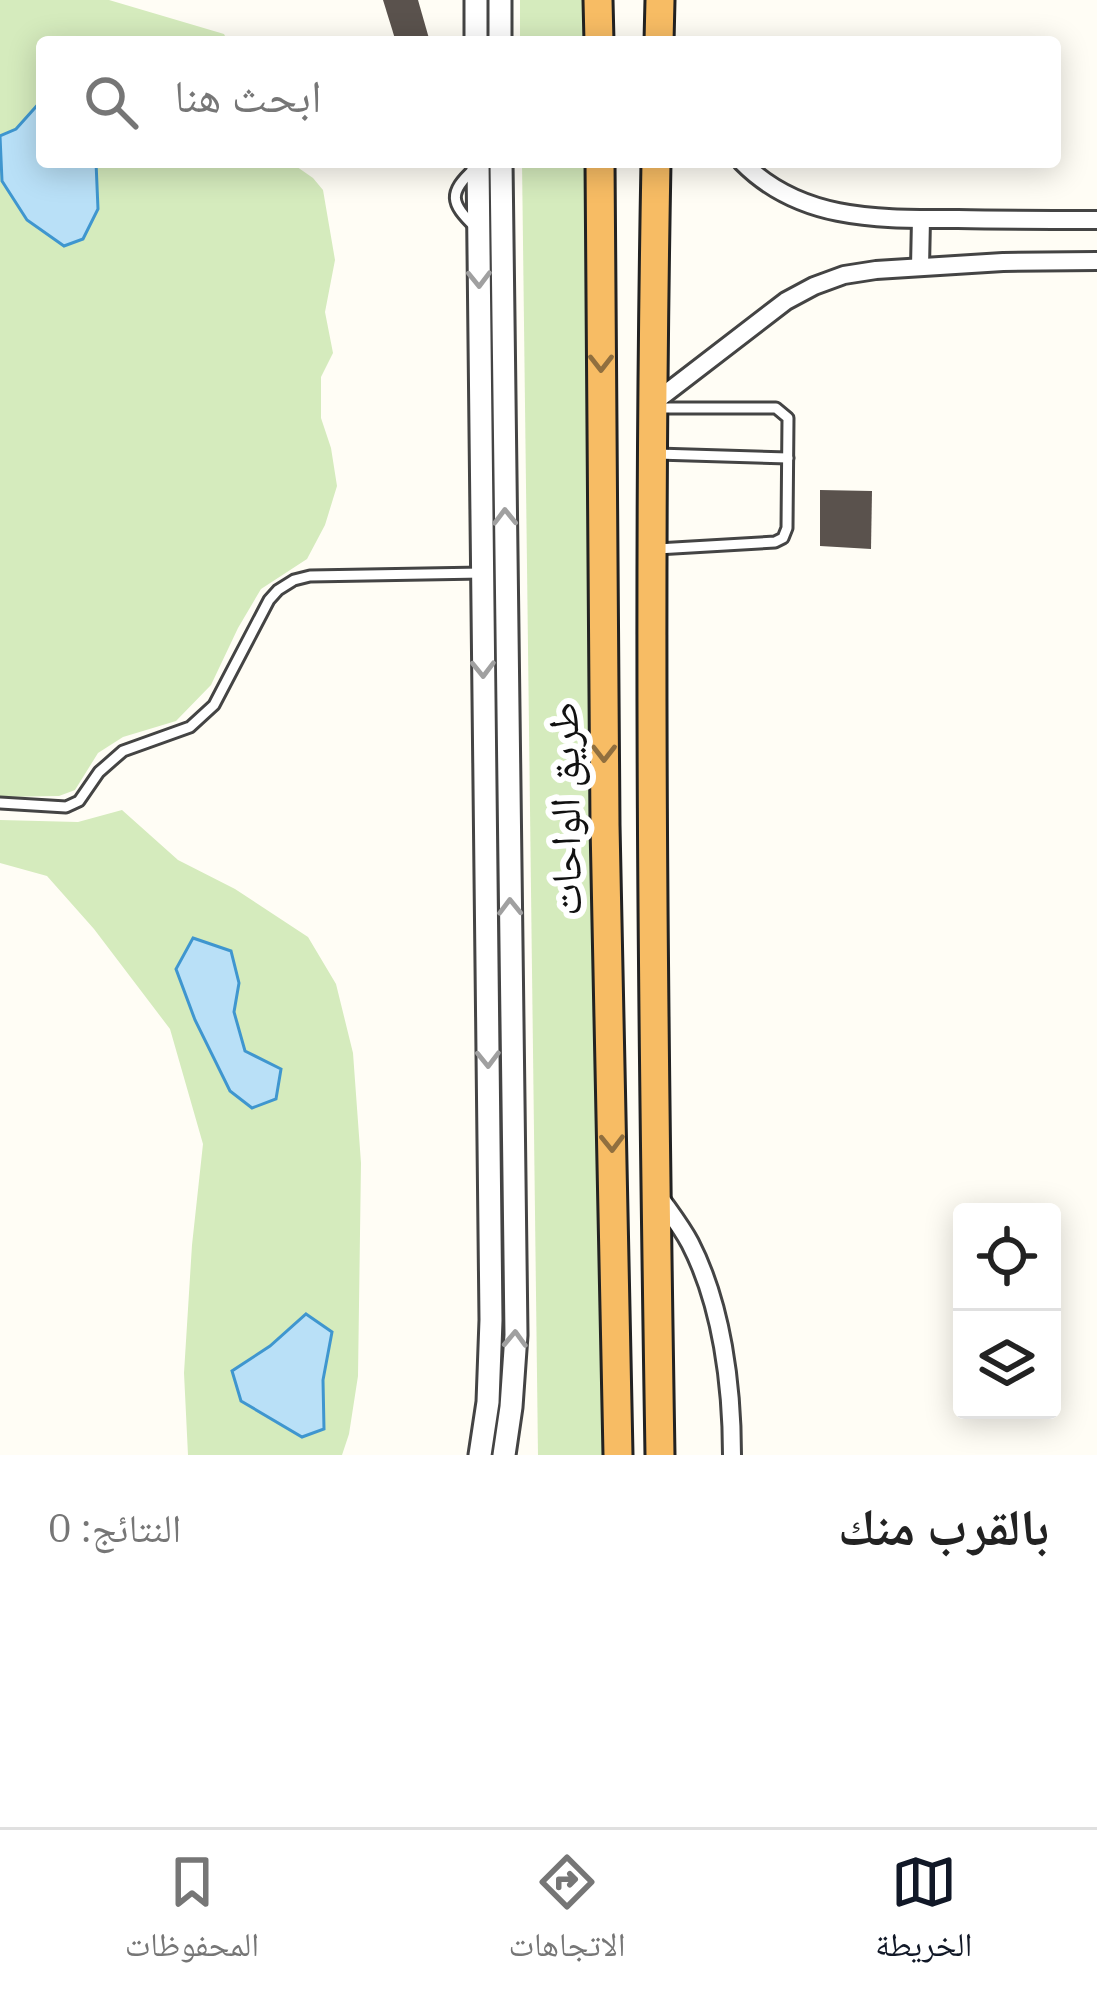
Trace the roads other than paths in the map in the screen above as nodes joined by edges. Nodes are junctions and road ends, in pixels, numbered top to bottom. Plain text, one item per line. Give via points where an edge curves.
1 (476, 0) edge
2 (500, 0) edge
3 (598, 0) edge
4 (659, 3) edge
5 (476, 36) edge
6 (500, 36) edge
7 (598, 36) edge
8 (659, 36) edge
9 (672, 36) edge
10 (478, 168) edge
11 (501, 168) edge
12 (600, 168) edge
13 (656, 168) edge
14 (750, 168) edge
15 (921, 219) junction
16 (1097, 220) edge
17 (1097, 262) edge
18 (920, 267) junction
19 (491, 333) junction
20 (652, 406) junction
21 (652, 454) junction
22 (788, 458) junction
23 (652, 550) junction
24 (482, 573) junction
25 (0, 803) edge
26 (511, 975) junction
27 (487, 976) junction
28 (656, 1191) junction
29 (481, 1455) edge
30 (504, 1455) edge
31 (618, 1455) edge
32 (660, 1455) edge
33 (732, 1455) edge

1 - 5 street
2 - 6 street
3 - 7 highway
4 - 8 highway
4 - 9 street
10 -> 19 street
11 - 19 street
12 -> 31 highway, طريق الواحات
13 - 20 highway, طريق الواحات
14 - 15 street via 813,206
15 - 16 street
15 - 18 street
17 - 18 street
18 - 20 street via 814,286
19 - 24 street
26 -> 19 street
20 - 21 highway, طريق الواحات
20 - 22 lane via 776,408 788,418
21 - 22 lane
21 - 23 highway, طريق الواحات
22 - 23 lane via 787,532 779,541
23 - 28 highway, طريق الواحات
24 - 25 lane via 294,580 269,600 214,705 190,727 123,751 66,807
24 -> 27 street
26 - 27 street
30 -> 26 street via 516,1335
27 -> 29 street via 491,1321
28 - 32 highway, طريق الواحات
28 - 33 street via 689,1242 713,1307

